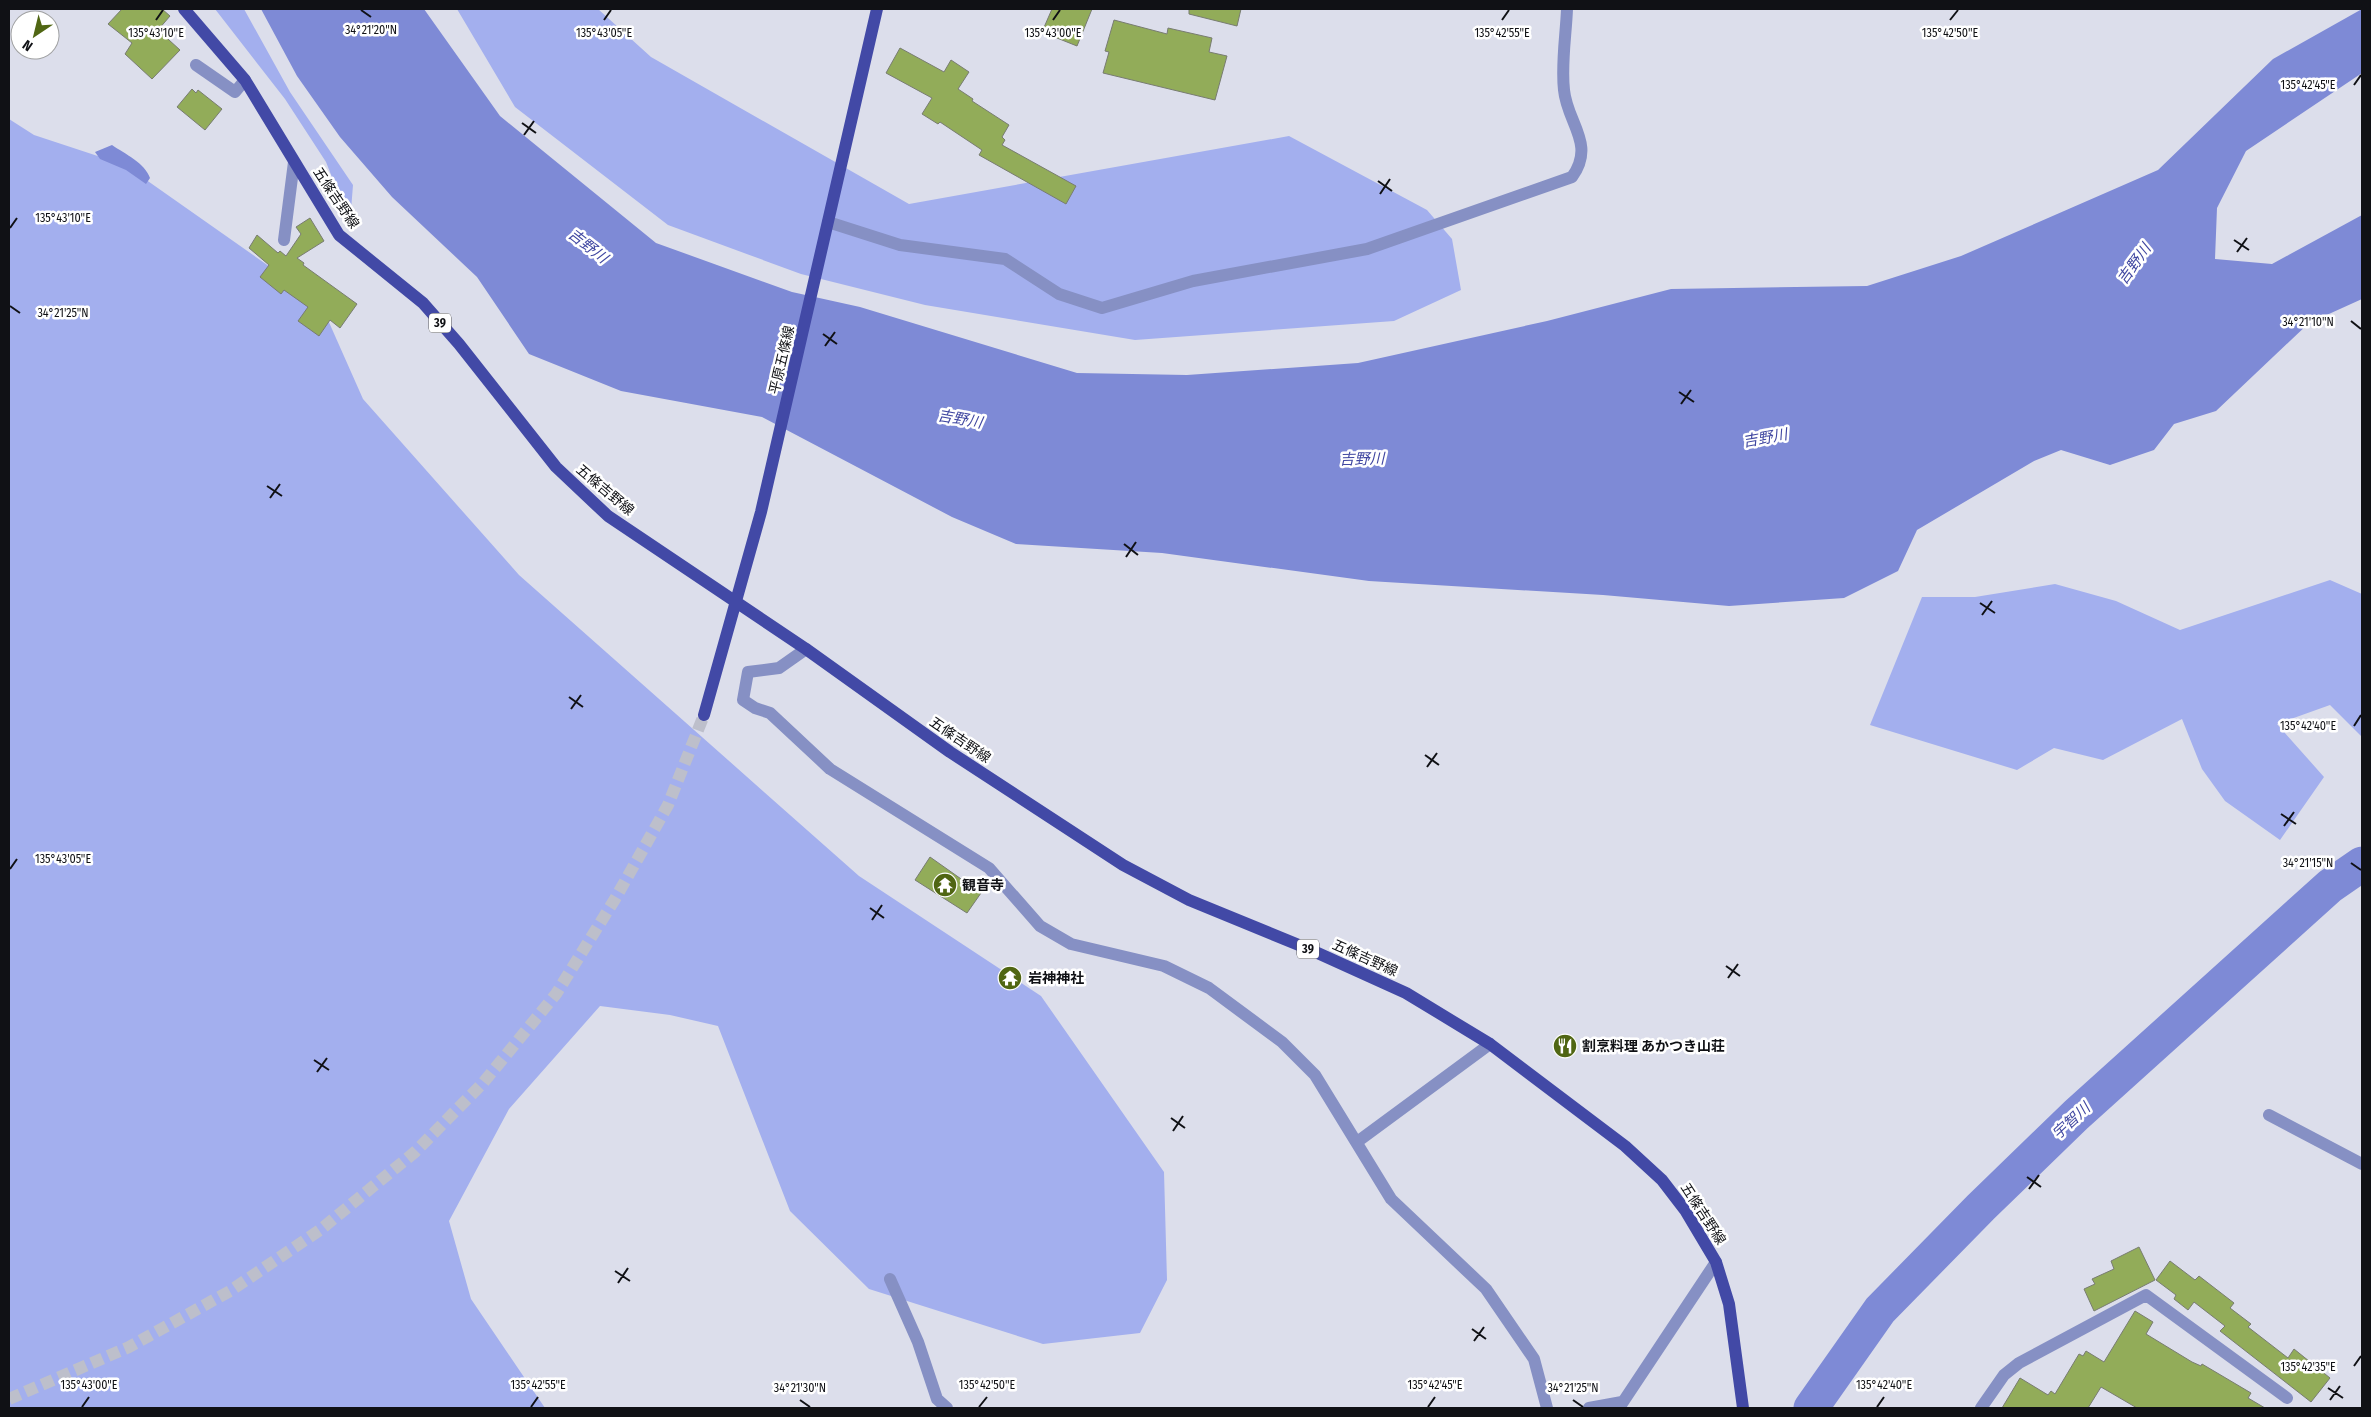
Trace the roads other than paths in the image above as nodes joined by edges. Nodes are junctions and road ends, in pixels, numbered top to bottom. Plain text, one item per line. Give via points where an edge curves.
1 (184, 9) edge
2 (877, 9) edge
3 (1567, 9) edge
4 (196, 65) dead end
5 (245, 80) junction
6 (294, 162) junction
7 (828, 222) junction
8 (284, 240) dead end
9 (736, 601) junction
10 (806, 649) junction
11 (704, 715) tunnel mouth
12 (1490, 1044) junction
13 (2269, 1115) dead end
14 (1356, 1142) junction
15 (2362, 1164) edge
16 (1716, 1262) junction
17 (890, 1279) dead end
18 (2287, 1398) dead end
19 (1620, 1405) edge
20 (1984, 1407) edge
21 (947, 1408) edge
22 (1547, 1408) edge
23 (1589, 1408) edge
24 (1743, 1408) edge

1 - 5 main road, 五條吉野線 / 39
2 - 7 main road, 平原五條線
3 - 7 street via 1564,91 1582,147 1581,165 1572,177 1367,249 1193,281 1102,308 1058,294 1005,259 900,245
4 - 5 street via 235,92
5 - 6 main road, 五條吉野線 / 39
6 - 8 street
6 - 9 main road, 五條吉野線 / 39 via 339,235 423,302 556,467 608,516
7 - 9 main road, 平原五條線 via 761,512
9 - 10 main road, 五條吉野線 / 39
9 - 11 main road, 平原五條線
10 - 12 main road, 五條吉野線 / 39 via 950,752 1122,865 1189,900 1406,993
10 - 14 street via 779,668 748,672 743,700 770,713 830,769 989,868 1040,926 1071,944 1164,966 1209,988 1282,1042 1315,1075
12 - 14 street
12 - 16 main road, 五條吉野線 / 39 via 1625,1146 1662,1180 1685,1210
13 - 15 street
14 - 22 street via 1391,1199 1486,1289 1534,1359
16 - 19 street
16 - 24 main road, 五條吉野線 / 39 via 1729,1304
17 - 21 street via 918,1342 937,1400
18 - 20 street via 2146,1295 2019,1363 2004,1375
19 - 23 street

